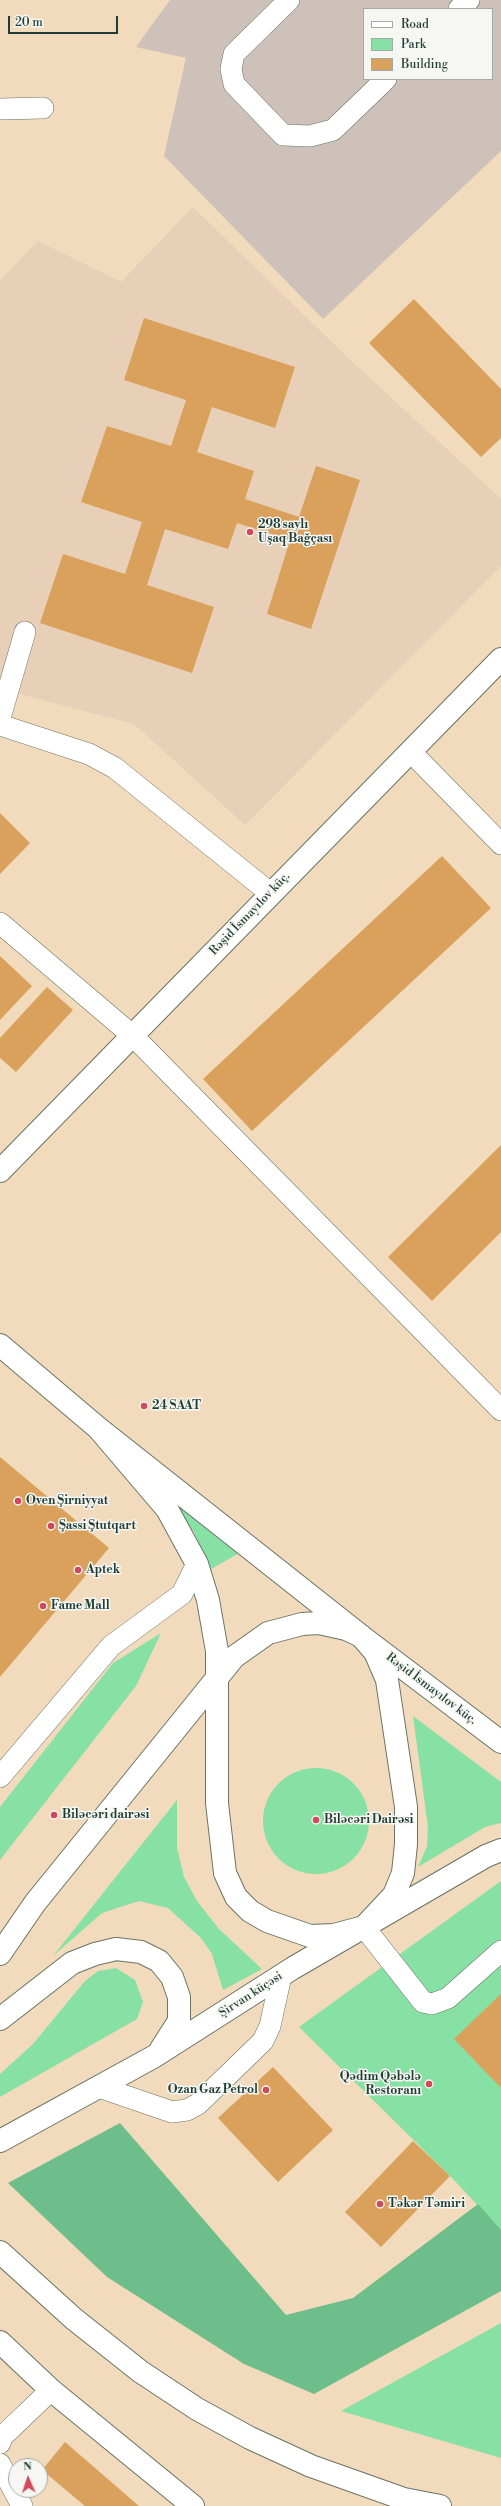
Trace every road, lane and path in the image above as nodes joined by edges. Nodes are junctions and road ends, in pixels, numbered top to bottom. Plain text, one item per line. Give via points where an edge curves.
1 (289, 0) edge
2 (469, 0) edge
3 (460, 8) edge
4 (385, 80) edge
5 (44, 108) dead end
6 (0, 109) edge
7 (25, 632) dead end
8 (501, 659) edge
9 (0, 718) edge
10 (0, 725) edge
11 (411, 752) junction
12 (501, 844) edge
13 (270, 893) junction
14 (0, 923) edge
15 (133, 1036) junction
16 (0, 1171) edge
17 (0, 1345) edge
18 (501, 1410) edge
19 (98, 1428) junction
20 (197, 1564) junction
21 (361, 1636) junction
22 (218, 1677) junction
23 (501, 1742) edge
24 (0, 1777) edge
25 (501, 1850) edge
26 (364, 1927) junction
27 (1, 1949) edge
28 (501, 1951) edge
29 (281, 1976) junction
30 (0, 2019) edge
31 (155, 2056) junction
32 (98, 2087) junction
33 (0, 2141) edge
34 (0, 2252) edge
35 (0, 2342) edge
36 (51, 2390) junction
37 (0, 2443) edge
38 (0, 2464) edge
39 (22, 2506) edge
40 (193, 2506) edge
41 (440, 2506) edge

1 - 4 lane via 234,54 231,69 234,84 283,135 310,136 333,130
2 - 3 lane
5 - 6 lane
7 - 9 lane
8 - 11 main road, Rəşid İsmayılov küç.
10 - 13 lane via 89,754 115,768
11 - 12 lane
11 - 13 main road, Rəşid İsmayılov küç.
13 - 15 main road, Rəşid İsmayılov küç.
14 - 15 lane
15 - 16 main road, Rəşid İsmayılov küç.
15 - 18 lane
17 - 19 main road
19 - 20 main road via 168,1509
19 - 21 main road
20 - 22 main road via 214,1628
20 - 24 lane via 182,1594 112,1646
21 - 22 main road via 346,1629 319,1623 285,1626 251,1643 234,1657
21 - 23 main road, Rəşid İsmayılov küç.
21 - 26 main road via 375,1652 387,1680 406,1807 403,1873 394,1895
22 - 26 main road via 217,1803 225,1873 236,1896 250,1911 267,1921 310,1936 334,1935
22 - 27 main road via 35,1903
25 - 26 main road, Şirvan küçəsi via 486,1856
26 - 28 lane via 423,2002 432,2004 448,1998
26 - 29 main road, Şirvan küçəsi
29 - 31 main road, Şirvan küçəsi
29 - 32 lane via 270,2026 263,2041 198,2104 187,2110 172,2112
30 - 31 main road via 72,1963 116,1949 141,1952 159,1961 172,1977 179,1997 179,2021
31 - 32 main road, Şirvan küçəsi
32 - 33 main road, Şirvan küçəsi
34 - 41 main road via 74,2319 141,2372 197,2409 250,2438 311,2466 404,2499
35 - 36 main road
36 - 37 lane via 2,2438
36 - 40 main road
38 - 39 lane

